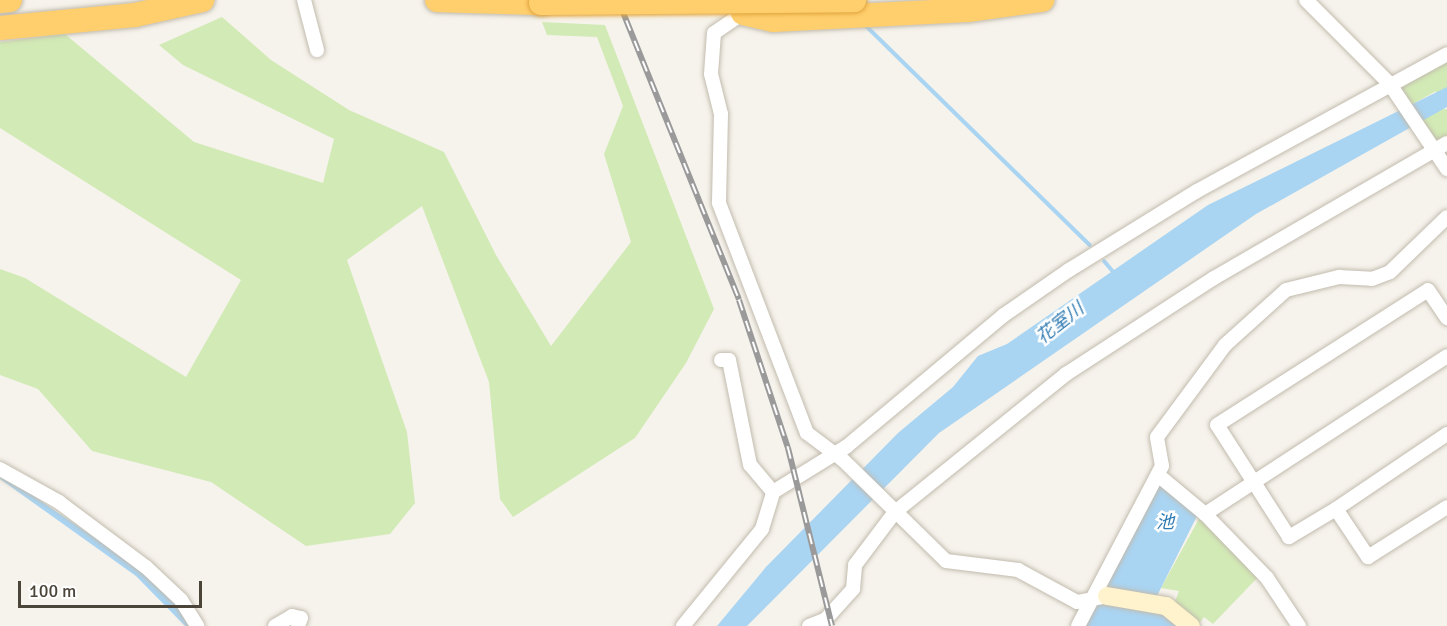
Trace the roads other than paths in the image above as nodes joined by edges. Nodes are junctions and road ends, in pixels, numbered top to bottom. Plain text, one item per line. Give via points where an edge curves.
1 (10, 0) edge
2 (194, 0) edge
3 (202, 0) edge
4 (304, 0) edge
5 (437, 0) edge
6 (854, 0) edge
7 (1042, 0) edge
8 (1306, 0) edge
9 (0, 1) edge
10 (752, 7) edge
11 (684, 12) dead end
12 (0, 16) edge
13 (0, 28) edge
14 (317, 50) dead end
15 (1447, 54) edge
16 (1391, 86) junction
17 (1439, 145) edge
18 (1447, 169) edge
19 (1447, 217) edge
20 (1447, 318) edge
21 (1447, 356) edge
22 (720, 360) dead end
23 (1447, 434) edge
24 (838, 458) junction
25 (0, 469) edge
26 (1158, 475) junction
27 (1252, 481) junction
28 (773, 492) junction
29 (1447, 507) edge
30 (892, 509) junction
31 (1336, 509) junction
32 (1205, 514) junction
33 (1107, 596) joint
34 (1089, 603) junction
35 (197, 626) edge
36 (275, 626) edge
37 (298, 626) edge
38 (683, 626) edge
39 (809, 626) edge
40 (1078, 626) edge
41 (1191, 626) edge
42 (1299, 626) edge

1 - 9 highway
2 - 12 highway
3 - 13 highway via 135,15
4 - 14 street
5 - 6 highway, bridge
7 - 10 highway via 968,10 772,20
8 - 16 street
10 - 11 street
10 - 24 street via 714,33 711,74 721,114 719,203 807,433
15 - 16 street
16 - 17 street
16 - 24 street via 1069,270
17 - 18 street
17 - 30 street via 1214,278 1066,374
19 - 26 street via 1390,272 1372,279 1339,277 1286,290 1249,320 1157,437 1162,466
20 - 27 street via 1428,290 1217,424
21 - 27 street
22 - 28 street via 729,360 750,465
23 - 31 street
24 - 28 street
24 - 30 street
25 - 35 street via 59,502 146,567 181,600
26 - 32 street
26 - 34 street
27 - 31 street via 1289,537
27 - 32 street
28 - 38 street via 762,529
29 - 31 street via 1368,557
30 - 34 street via 946,561 1018,570
30 - 39 street via 855,565 853,589 825,620
32 - 42 street via 1267,578
33 - 34 street
33 - 41 street via 1166,606
34 - 40 street
36 - 37 street via 292,616 301,618

